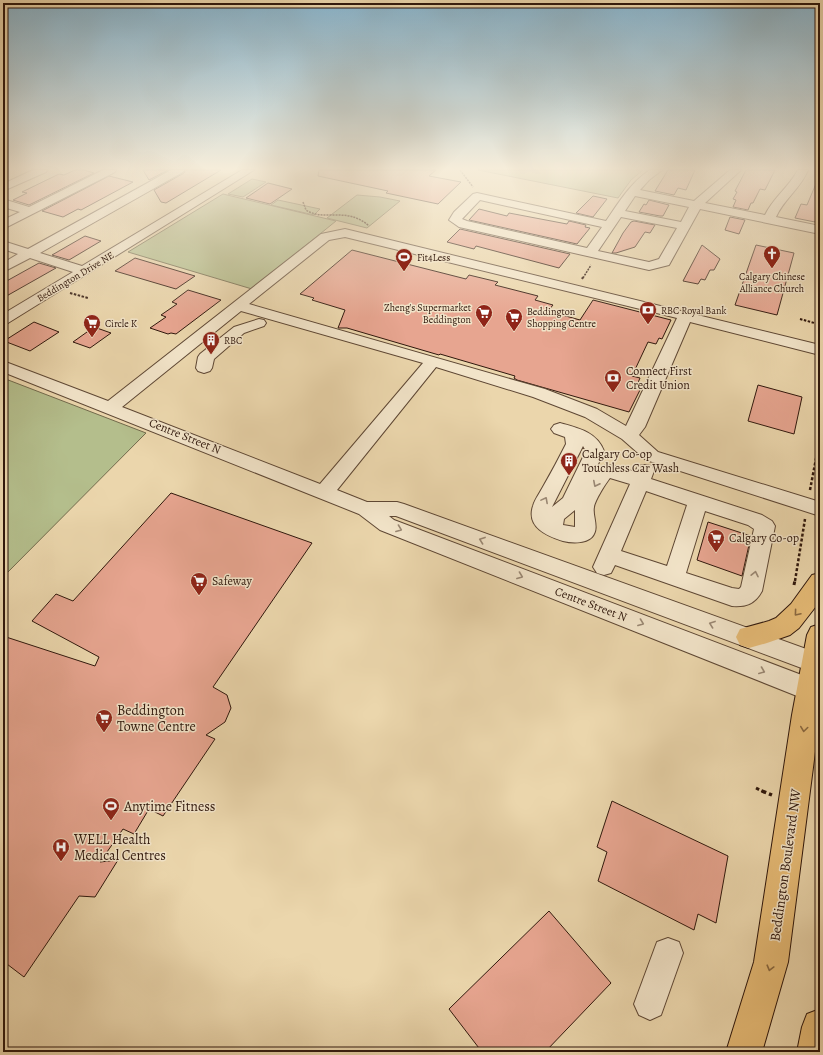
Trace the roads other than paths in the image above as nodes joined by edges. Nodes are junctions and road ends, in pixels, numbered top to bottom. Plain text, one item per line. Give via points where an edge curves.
1 (14, 219) edge
2 (91, 219) edge
3 (169, 219) edge
4 (455, 219) edge
5 (583, 219) edge
6 (613, 219) edge
7 (652, 219) edge
8 (688, 219) edge
9 (770, 219) edge
10 (3, 225) edge
11 (609, 225) junction
12 (684, 226) junction
13 (820, 230) edge
14 (3, 245) edge
15 (590, 253) junction
16 (29, 254) junction
17 (3, 268) edge
18 (84, 271) junction
19 (240, 306) junction
20 (685, 316) junction
21 (3, 320) edge
22 (259, 323) dead end
23 (820, 350) edge
24 (433, 361) junction
25 (3, 366) edge
26 (204, 368) dead end
27 (111, 407) junction
28 (566, 432) dead end
29 (628, 435) junction
30 (652, 456) junction
31 (641, 482) junction
32 (324, 492) junction
33 (698, 502) junction
34 (814, 507) edge
35 (366, 509) junction
36 (609, 555) junction
37 (683, 581) junction
38 (598, 582) junction
39 (820, 582) edge
40 (820, 635) edge
41 (749, 637) junction
42 (816, 677) edge
43 (668, 953) dead end
44 (650, 1004) dead end
45 (820, 1027) edge
46 (744, 1052) edge
47 (815, 1052) edge

1 - 10 street
2 - 16 street
3 - 18 street, Beddington Drive NE
4 - 15 street via 463,224
5 - 11 street
6 - 11 street
7 - 12 street
8 - 12 street
9 - 13 street
11 - 15 street
12 - 15 street via 664,262 649,266
14 - 16 street
16 - 17 street
16 - 18 street
18 - 21 street, Beddington Drive NE
19 - 20 street via 325,237 345,233
19 - 24 street
19 - 27 street
20 - 23 street
20 - 29 street via 636,427
22 - 26 street via 239,330 212,352 206,357
24 - 29 street via 539,393 591,413
24 - 32 street
25 - 27 street, Centre Street N
27 - 32 street, Centre Street N
31 -> 28 street via 610,471 605,472 599,478 584,508 585,531 579,535 556,531 552,524 555,515 570,503 595,451 588,440
29 - 30 street
30 - 31 street
30 - 34 street
31 - 33 street
31 - 36 street
32 - 35 street, Centre Street N
33 - 37 street
37 -> 33 street via 732,597 743,598 751,591 765,526 755,520
38 -> 35 street, Centre Street N via 397,509
35 -> 42 street, Centre Street N via 387,525
36 - 37 street
36 - 38 street
41 -> 38 street, Centre Street N
39 -> 41 main road via 795,616 785,625
40 - 42 main road, Beddington Boulevard NW
41 - 42 street, Centre Street N
42 -> 46 main road, Beddington Boulevard NW via 771,962
43 - 44 street
45 - 47 main road

